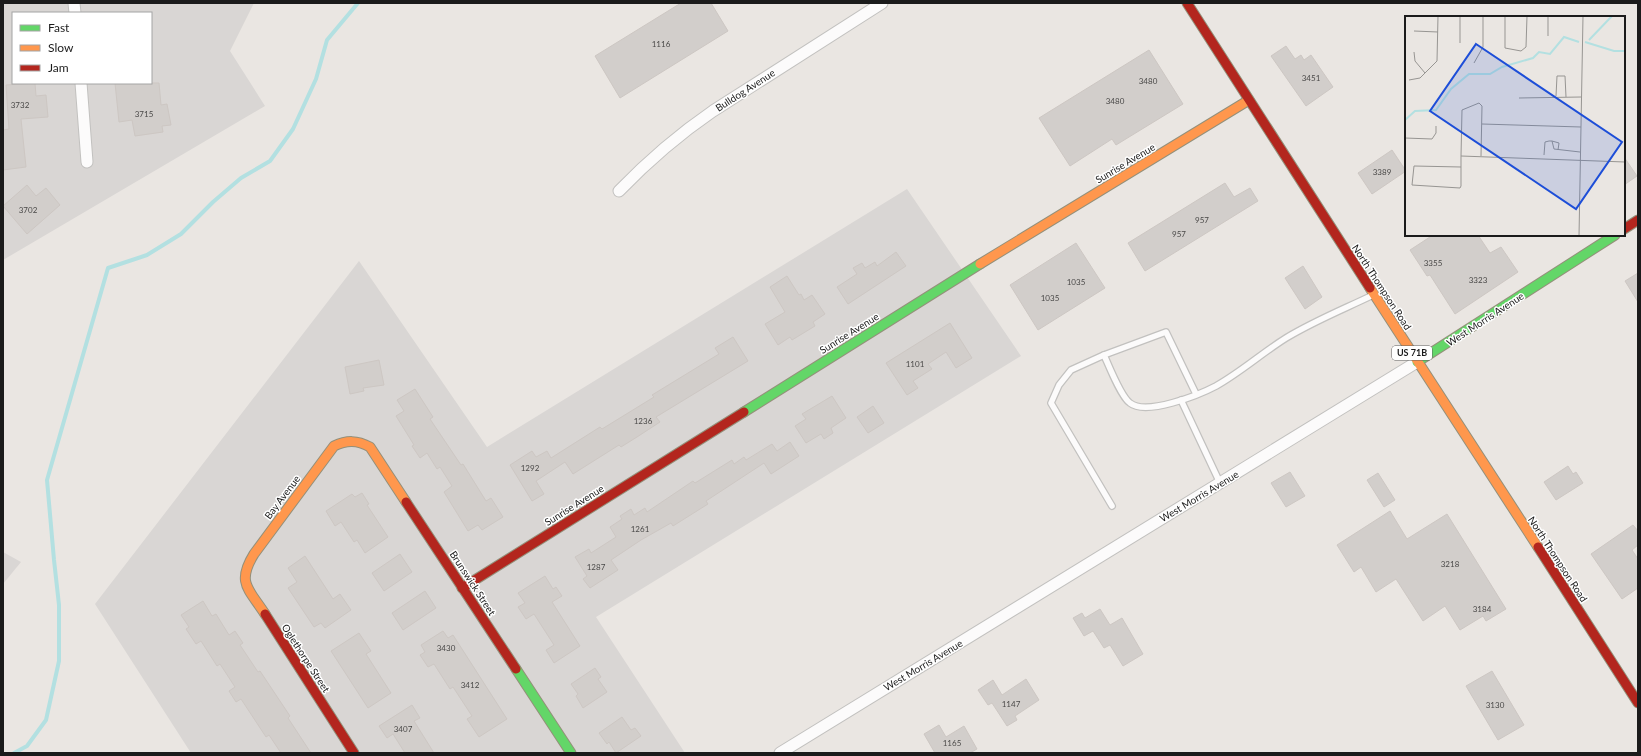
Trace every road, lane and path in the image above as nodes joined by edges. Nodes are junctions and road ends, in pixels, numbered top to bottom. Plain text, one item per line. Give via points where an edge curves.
1 (882, 3) edge
2 (1187, 3) edge
3 (80, 84) edge
4 (1249, 100) junction
5 (87, 162) dead end
6 (619, 192) dead end
7 (1638, 220) edge
8 (1625, 229) edge
9 (1613, 236) edge
10 (1374, 295) junction
11 (1104, 355) junction
12 (1417, 362) junction
13 (1196, 394) junction
14 (1181, 400) junction
15 (346, 440) joint
16 (1220, 483) junction
17 (1112, 506) dead end
18 (243, 574) joint
19 (462, 588) junction
20 (1638, 703) edge
21 (354, 753) edge
22 (571, 753) edge
23 (780, 753) edge

1 - 6 street, Bulldog Avenue via 712,111 658,154
2 - 4 street, North Thompson Road / US 71B
3 - 5 street
4 - 10 street, North Thompson Road / US 71B
4 - 19 street, Sunrise Avenue via 965,273
7 - 8 street
9 - 12 street, West Morris Avenue
10 - 12 street, North Thompson Road / US 71B
10 - 13 lane via 1286,338 1215,386
11 - 13 lane via 1166,332
11 - 14 lane via 1129,403 1137,407 1152,408
11 - 17 lane via 1071,370 1059,385 1051,403
12 - 16 street, West Morris Avenue
12 - 20 street, North Thompson Road / US 71B
13 - 14 lane
14 - 16 lane
15 - 18 street, Bay Avenue via 334,446 254,554
15 - 19 street, Brunswick Street via 361,442 370,447
16 - 23 street, West Morris Avenue
18 - 21 street, Oglethorpe Street via 244,583
19 - 22 street, Brunswick Street

